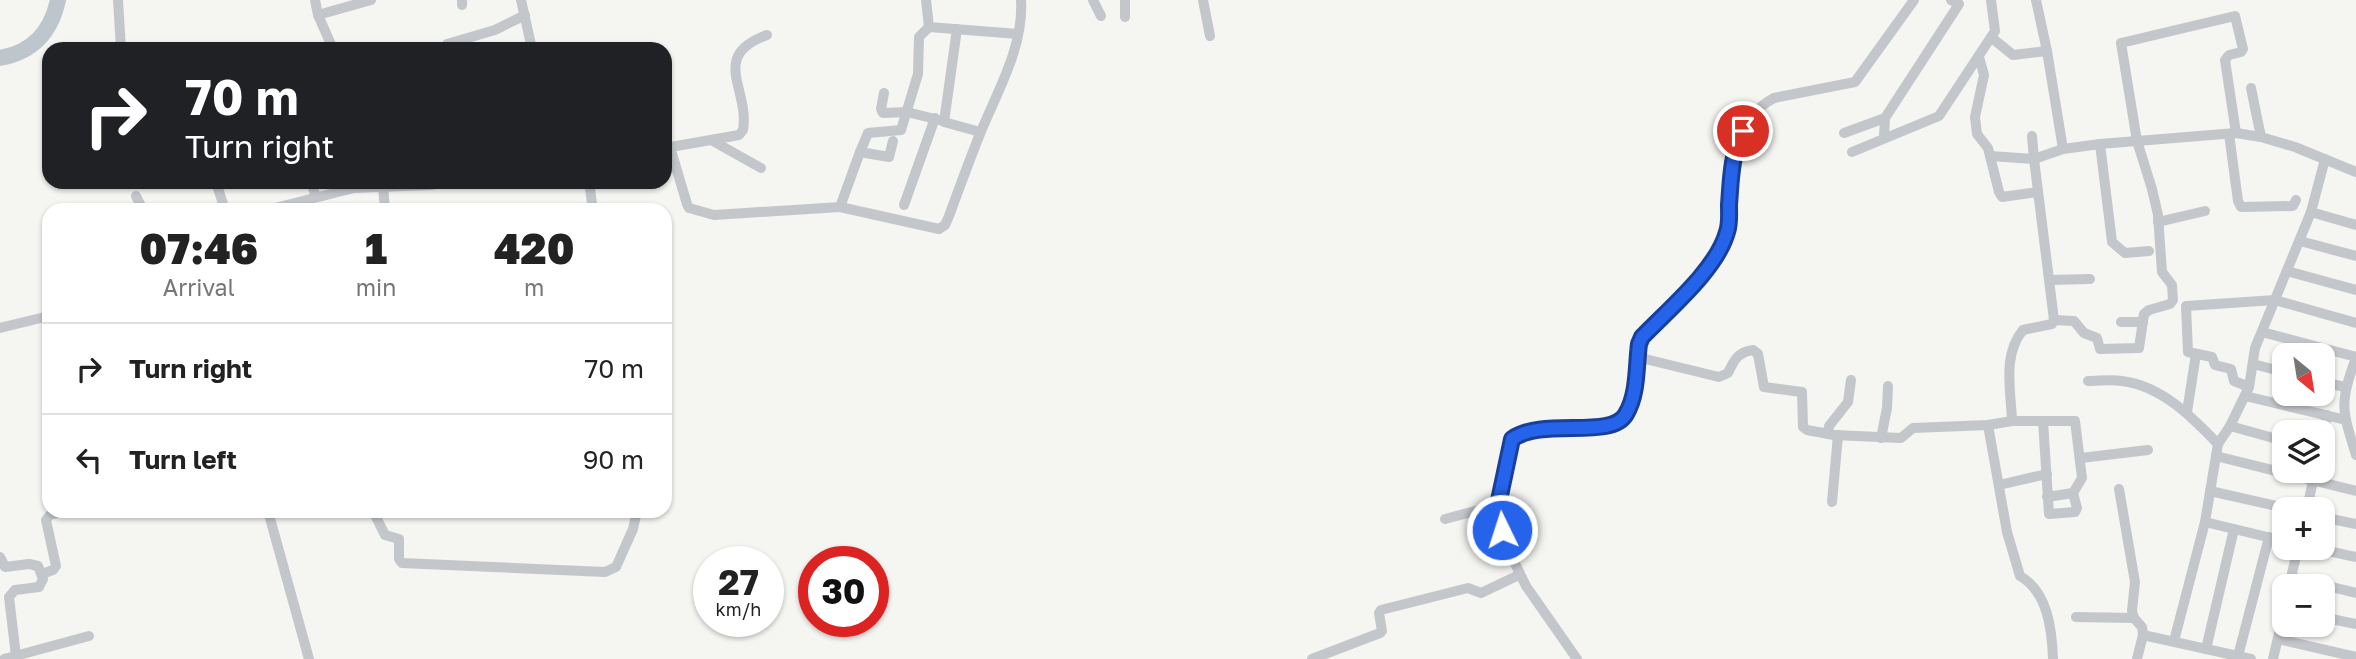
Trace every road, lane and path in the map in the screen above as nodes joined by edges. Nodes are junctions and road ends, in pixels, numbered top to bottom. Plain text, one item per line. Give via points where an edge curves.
1 (118, 0) edge
2 (315, 0) edge
3 (371, 0) edge
4 (521, 0) edge
5 (926, 0) edge
6 (1021, 0) edge
7 (1093, 0) edge
8 (1125, 0) edge
9 (1203, 0) edge
10 (1914, 0) edge
11 (1991, 0) edge
12 (2036, 0) edge
13 (1959, 1) edge
14 (318, 15) junction
15 (526, 15) junction
16 (1101, 16) dead end
17 (1125, 17) dead end
18 (929, 27) junction
19 (957, 29) junction
20 (1018, 34) junction
21 (767, 35) dead end
22 (1210, 36) dead end
23 (1992, 38) junction
24 (121, 42) edge
25 (330, 42) edge
26 (454, 42) edge
27 (531, 42) edge
28 (2047, 51) junction
29 (1979, 57) junction
30 (2251, 88) dead end
31 (884, 93) dead end
32 (907, 112) junction
33 (1885, 118) junction
34 (940, 120) junction
35 (981, 132) junction
36 (1844, 133) dead end
37 (2232, 134) junction
38 (2032, 136) dead end
39 (1884, 137) junction
40 (2261, 137) junction
41 (711, 140) junction
42 (893, 141) dead end
43 (2137, 141) junction
44 (2100, 144) junction
45 (672, 147) edge
46 (2063, 149) junction
47 (860, 152) junction
48 (1852, 152) dead end
49 (1990, 156) junction
50 (672, 159) edge
51 (2034, 159) junction
52 (2325, 159) junction
53 (761, 168) dead end
54 (2356, 172) edge
55 (313, 189) edge
56 (350, 189) edge
57 (2038, 192) junction
58 (136, 196) dead end
59 (316, 197) junction
60 (2296, 200) dead end
61 (140, 203) edge
62 (293, 203) edge
63 (904, 205) dead end
64 (840, 207) junction
65 (2205, 211) dead end
66 (2312, 212) junction
67 (2158, 222) junction
68 (2356, 225) edge
69 (2300, 241) junction
70 (2149, 251) dead end
71 (2356, 256) edge
72 (2287, 271) junction
73 (2090, 279) dead end
74 (2049, 280) junction
75 (2356, 290) edge
76 (2275, 300) junction
77 (42, 318) edge
78 (2054, 320) junction
79 (2121, 322) dead end
80 (2143, 322) junction
81 (2356, 323) edge
82 (0, 328) edge
83 (2262, 332) junction
84 (2196, 355) junction
85 (1637, 357) junction
86 (2356, 357) edge
87 (2253, 364) junction
88 (2272, 369) edge
89 (1851, 380) dead end
90 (2088, 381) dead end
91 (2335, 385) edge
92 (1888, 386) dead end
93 (2345, 387) junction
94 (2247, 392) junction
95 (2187, 412) junction
96 (2328, 415) junction
97 (2327, 420) edge
98 (2346, 420) junction
99 (2012, 421) junction
100 (2043, 421) junction
101 (1988, 425) junction
102 (2230, 426) junction
103 (1833, 434) junction
104 (1881, 438) junction
105 (2272, 438) edge
106 (2148, 450) dead end
107 (2217, 450) junction
108 (2356, 455) edge
109 (2081, 458) junction
110 (2272, 465) edge
111 (2047, 474) junction
112 (2334, 483) edge
113 (1999, 485) junction
114 (2119, 489) dead end
115 (2210, 491) junction
116 (2356, 491) edge
117 (2073, 493) junction
118 (2048, 497) junction
119 (1832, 502) dead end
120 (1498, 505) junction
121 (2272, 505) edge
122 (48, 518) edge
123 (270, 518) edge
124 (376, 518) edge
125 (635, 518) edge
126 (1445, 519) dead end
127 (2335, 520) edge
128 (2205, 522) junction
129 (2356, 524) edge
130 (2234, 529) junction
131 (2269, 537) junction
132 (2272, 538) edge
133 (2335, 552) edge
134 (0, 557) edge
135 (2356, 557) edge
136 (41, 574) junction
137 (1519, 575) junction
138 (2335, 590) edge
139 (2356, 593) edge
140 (2076, 617) dead end
141 (2134, 618) junction
142 (2335, 620) edge
143 (2356, 624) edge
144 (2143, 635) junction
145 (89, 636) dead end
146 (2278, 639) joint
147 (2175, 641) junction
148 (2315, 647) junction
149 (2206, 649) junction
150 (16, 656) junction
151 (2238, 656) junction
152 (2356, 657) edge
153 (4, 659) edge
154 (309, 659) edge
155 (1312, 659) edge
156 (1577, 659) edge
157 (2053, 659) edge
158 (2137, 659) edge
159 (2251, 659) edge
160 (2273, 659) edge
161 (2312, 659) edge

1 - 24 street
2 - 14 street
3 - 14 street
4 - 15 street
5 - 18 street
6 - 20 street
7 - 16 street
8 - 17 street
9 - 22 street
10 - 85 street via 1855,82 1774,97 1750,117 1731,169 1728,230 1722,245 1711,265 1642,337
11 - 23 street via 1996,28
12 - 28 street
13 - 33 street
14 - 25 street
15 - 26 street
15 - 27 street
18 - 19 street
18 - 32 street via 919,37 918,74
19 - 20 street
19 - 34 street
20 - 35 street
21 - 41 street via 738,52 743,130
23 - 28 street via 2013,55
23 - 29 street
28 - 46 street
29 - 39 street via 1941,114
29 - 49 street via 1983,75 1975,117 1977,134
30 - 40 street
31 - 32 street via 883,113
32 - 34 street
32 - 47 street via 900,131 868,134
33 - 36 street
33 - 39 street
34 - 35 street
34 - 63 street
35 - 64 street via 949,216 939,229
37 - 40 street
37 - 43 street
37 - 43 street via 2225,60 2244,49 2235,16 2120,43
37 - 60 street via 2241,207 2293,206
38 - 51 street
39 - 48 street
40 - 52 street
41 - 45 street
41 - 53 street
42 - 47 street via 888,157
43 - 44 street
43 - 67 street
44 - 46 street
44 - 70 street via 2112,242 2125,253
46 - 51 street
47 - 64 street
49 - 51 street
49 - 57 street via 2002,197
50 - 64 street via 690,208 714,215
51 - 57 street
52 - 54 street
52 - 66 street
55 - 59 street
56 - 59 street
57 - 74 street
58 - 61 street
59 - 62 street
65 - 67 street
66 - 68 street
66 - 69 street
67 - 80 street via 2162,272 2172,285 2173,300 2146,312
69 - 71 street
69 - 72 street
72 - 75 street
72 - 76 street
73 - 74 street
74 - 78 street
76 - 81 street
76 - 83 street
76 - 84 street via 2186,306 2187,349
77 - 82 street
78 - 80 street via 2076,322 2084,333 2096,337 2100,349 2139,348
78 - 99 street via 2023,330 2013,346
79 - 80 street
83 - 86 street
83 - 87 street
84 - 94 street via 2213,357 2214,365 2231,369 2234,381
84 - 95 street
85 - 103 street via 1719,377 1728,373 1741,353 1753,350 1758,354 1764,387 1802,392 1803,427
85 - 120 street via 1634,394 1625,417 1618,422 1594,428 1538,428 1512,439
86 - 93 street
87 - 88 street
87 - 94 street
89 - 103 street via 1849,402 1829,426
90 - 95 street via 2139,385
91 - 93 street
92 - 104 street
93 - 98 street
94 - 96 street
94 - 102 street
95 - 107 street
96 - 97 street
96 - 98 street
98 - 108 street
99 - 100 street
99 - 101 street
100 - 109 street via 2075,421
100 - 111 street
101 - 104 street via 1913,428 1901,438
101 - 113 street
102 - 105 street
102 - 107 street
103 - 104 street
103 - 119 street
106 - 109 street
107 - 110 street
107 - 115 street
109 - 117 street via 2082,478
111 - 113 street
111 - 118 street
112 - 116 street
113 - 157 street via 2011,552 2020,576 2044,603
114 - 141 street via 2135,582
115 - 121 street
115 - 128 street
117 - 118 street
117 - 118 street via 2075,512 2050,514
120 - 126 street
120 - 137 street
122 - 136 street via 56,566
123 - 154 street
124 - 125 street via 385,535 399,539 402,563 605,572 616,567
127 - 129 street
128 - 130 street
128 - 147 street
130 - 131 street
130 - 149 street
131 - 132 street
131 - 151 street
133 - 135 street
134 - 136 street via 5,567 35,565
136 - 150 street via 39,587 15,590 9,597
137 - 155 street via 1481,593 1468,588 1381,610 1380,633
137 - 156 street
138 - 139 street
140 - 141 street
141 - 144 street
142 - 143 street
144 - 147 street
144 - 158 street
145 - 150 street
146 - 148 street
146 - 160 street
147 - 149 street
148 - 152 street
148 - 161 street
149 - 151 street
150 - 153 street
151 - 159 street

